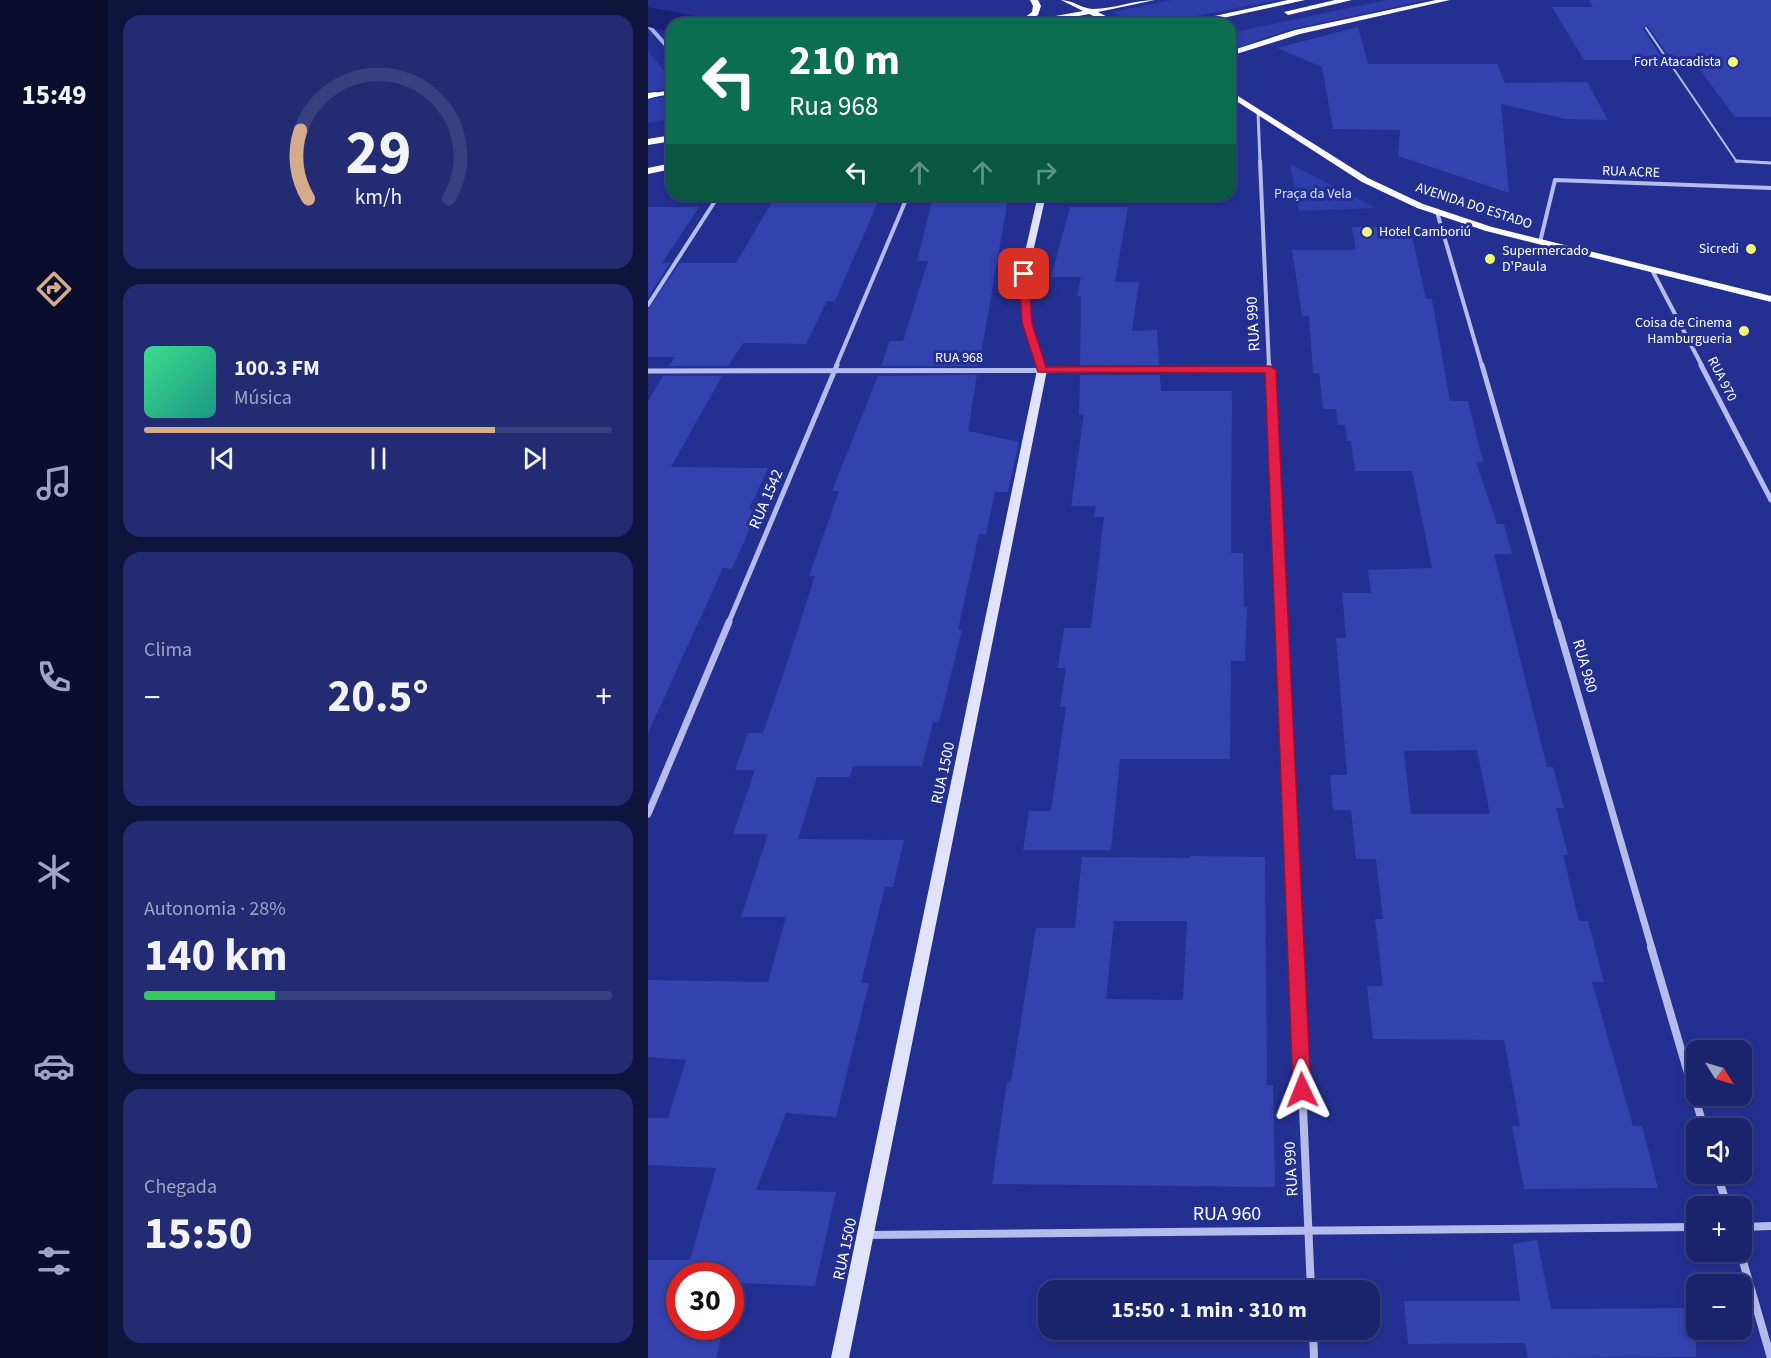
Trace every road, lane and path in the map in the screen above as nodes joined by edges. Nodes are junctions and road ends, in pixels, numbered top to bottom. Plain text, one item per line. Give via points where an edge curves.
1 (1034, 0) edge
2 (1065, 0) edge
3 (1150, 0) edge
4 (1301, 0) edge
5 (1348, 0) edge
6 (1446, 0) edge
7 (1091, 12) junction
8 (1028, 18) edge
9 (1058, 18) edge
10 (1104, 18) edge
11 (1212, 18) edge
12 (1236, 23) edge
13 (1646, 28) dead end
14 (1236, 52) edge
15 (666, 93) edge
16 (651, 96) edge
17 (1236, 97) edge
18 (1236, 107) edge
19 (1258, 112) junction
20 (666, 127) edge
21 (648, 131) edge
22 (666, 139) edge
23 (648, 142) edge
24 (1771, 163) edge
25 (666, 167) edge
26 (648, 171) edge
27 (1771, 188) edge
28 (715, 201) edge
29 (905, 201) edge
30 (1041, 201) edge
31 (1437, 212) junction
32 (1540, 242) junction
33 (1652, 270) junction
34 (1734, 290) junction
35 (1771, 299) edge
36 (648, 305) edge
37 (1771, 307) edge
38 (834, 370) junction
39 (1042, 370) junction
40 (1270, 370) junction
41 (648, 371) edge
42 (1771, 500) edge
43 (648, 814) edge
44 (1701, 1118) edge
45 (1771, 1226) edge
46 (1686, 1227) edge
47 (1752, 1227) edge
48 (1308, 1231) junction
49 (865, 1235) junction
50 (1743, 1262) edge
51 (1310, 1280) edge
52 (1313, 1340) edge
53 (840, 1358) edge
54 (1314, 1358) edge
55 (1771, 1358) edge

1 - 8 main road via 1035,13
2 - 7 main road
3 - 7 main road
4 - 11 highway
5 - 12 highway
6 - 14 main road via 1298,32
7 - 9 main road
7 - 10 main road
13 - 24 lane via 1737,163
15 - 16 main road
17 - 19 main road, AVENIDA DO ESTADO
18 - 19 main road
19 - 31 main road, AVENIDA DO ESTADO via 1365,180
19 - 40 street, RUA 990
20 - 21 highway
22 - 23 highway
25 - 26 main road
27 - 32 street, RUA ACRE via 1555,180
28 - 36 street
29 - 38 street, RUA 1542
30 - 39 street, RUA 1500 via 1024,274 1024,296 1027,323
31 - 32 main road, AVENIDA DO ESTADO
31 - 44 street, RUA 980
32 - 33 main road, AVENIDA DO ESTADO
33 - 34 main road, AVENIDA DO ESTADO
33 - 42 street, RUA 970
34 - 35 main road, AVENIDA DO ESTADO
34 - 37 main road, AVENIDA DO ESTADO
38 - 39 street, RUA 968
38 - 41 street, RUA 968
38 - 43 street, RUA 1542
39 - 40 street, RUA 968
39 - 49 street, RUA 1500
40 - 48 street, RUA 990
45 - 47 street
46 - 48 street, RUA 960
48 - 49 street, RUA 960
48 - 51 street, RUA 990
49 - 53 street, RUA 1500
50 - 55 street
52 - 54 street

